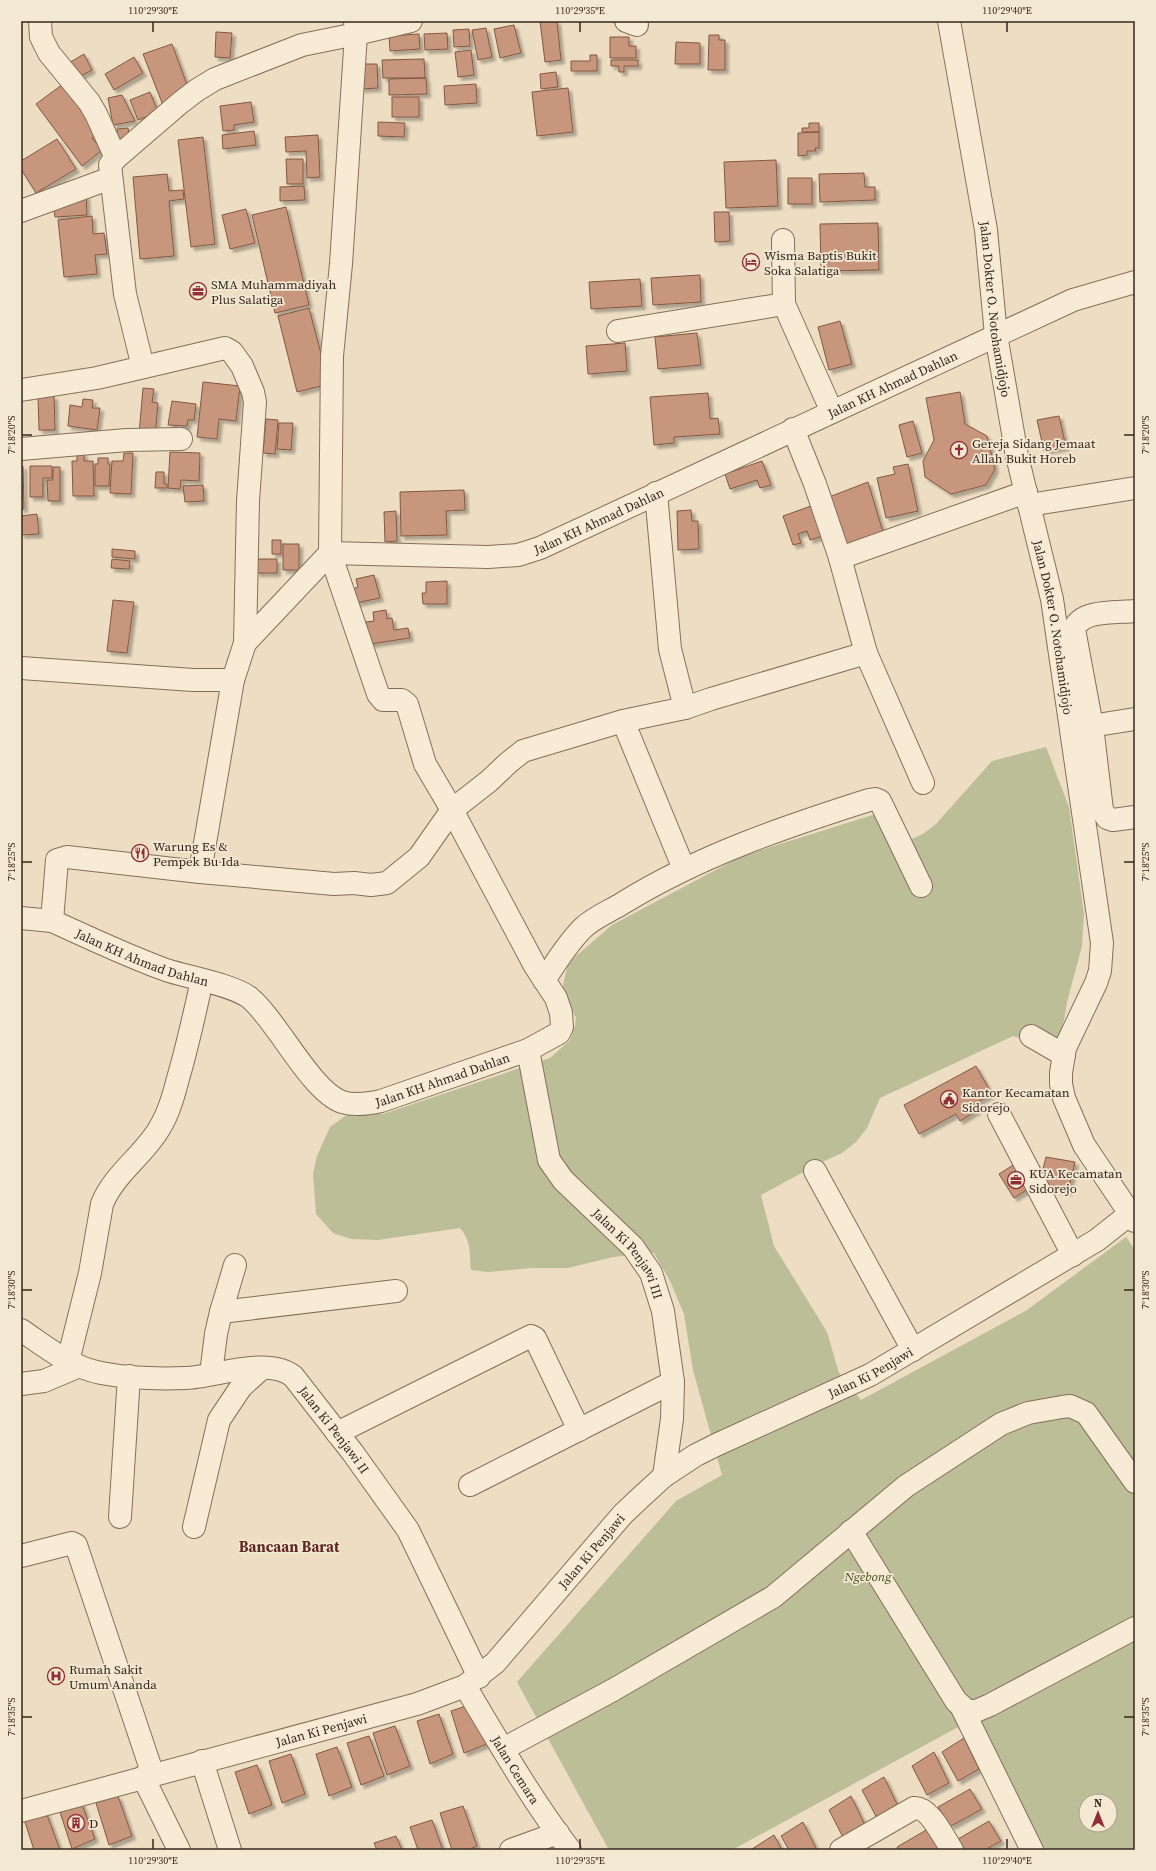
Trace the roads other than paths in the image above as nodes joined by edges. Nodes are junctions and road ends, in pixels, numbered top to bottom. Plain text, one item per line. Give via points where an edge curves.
1 (40, 21) edge
2 (411, 21) edge
3 (949, 21) edge
4 (356, 28) edge
5 (113, 168) junction
6 (21, 211) edge
7 (783, 240) dead end
8 (1135, 282) edge
9 (784, 304) junction
10 (618, 331) dead end
11 (996, 335) junction
12 (144, 367) junction
13 (21, 390) edge
14 (832, 412) junction
15 (793, 429) junction
16 (181, 439) dead end
17 (21, 449) edge
18 (1135, 488) edge
19 (656, 494) junction
20 (1028, 498) junction
21 (330, 553) junction
22 (840, 558) junction
23 (1135, 611) edge
24 (245, 643) junction
25 (866, 653) junction
26 (21, 668) edge
27 (233, 680) junction
28 (685, 708) junction
29 (1135, 719) edge
30 (623, 721) junction
31 (1092, 726) junction
32 (1071, 729) junction
33 (923, 783) dead end
34 (452, 810) junction
35 (1135, 817) edge
36 (684, 869) junction
37 (200, 872) junction
38 (921, 886) dead end
39 (21, 918) edge
40 (52, 921) junction
41 (202, 980) junction
42 (544, 980) junction
43 (1031, 1036) dead end
44 (528, 1050) junction
45 (1064, 1055) junction
46 (999, 1114) dead end
47 (815, 1170) dead end
48 (1133, 1215) edge
49 (1073, 1255) junction
50 (235, 1265) dead end
51 (396, 1291) dead end
52 (221, 1312) junction
53 (21, 1330) edge
54 (913, 1350) junction
55 (72, 1364) junction
56 (262, 1368) junction
57 (211, 1374) junction
58 (129, 1376) junction
59 (673, 1382) junction
60 (21, 1384) edge
61 (579, 1430) junction
62 (338, 1434) junction
63 (664, 1476) junction
64 (1135, 1482) edge
65 (470, 1485) dead end
66 (120, 1517) dead end
67 (194, 1527) dead end
68 (851, 1531) junction
69 (21, 1556) edge
70 (1135, 1628) edge
71 (472, 1681) junction
72 (962, 1708) junction
73 (503, 1749) junction
74 (202, 1761) junction
75 (148, 1776) junction
76 (21, 1810) edge
77 (564, 1842) edge
78 (178, 1850) edge
79 (230, 1850) edge
80 (512, 1850) edge
81 (841, 1850) edge
82 (952, 1850) edge
83 (1032, 1850) edge

1 - 5 street via 41,37 49,53 89,102
2 - 4 street
3 - 11 street, Jalan Dokter O. Notohamidjojo via 986,230
4 - 5 street via 302,45 215,79 180,103
4 - 21 street via 342,264 332,356
5 - 6 street
5 - 12 street via 125,294
7 - 9 street
8 - 11 street, Jalan KH Ahmad Dahlan via 1073,300
9 - 10 street
9 - 14 street
11 - 14 street, Jalan KH Ahmad Dahlan
11 - 20 street, Jalan Dokter O. Notohamidjojo
12 - 13 street via 97,378
12 - 24 street via 225,348 232,352 242,366 253,392 255,402 248,501
14 - 15 street, Jalan KH Ahmad Dahlan
15 - 19 street, Jalan KH Ahmad Dahlan
15 - 22 street
16 - 17 street via 127,440
18 - 20 street
19 - 21 street, Jalan KH Ahmad Dahlan via 540,548 518,555 488,557
19 - 28 street via 670,649
20 - 22 street
20 - 32 street, Jalan Dokter O. Notohamidjojo via 1052,599
21 - 24 street
21 - 34 street, Jalan KH Ahmad Dahlan via 378,694 383,700 402,700 407,704 425,764
22 - 25 street
23 - 31 street via 1090,615 1076,623 1074,629
24 - 27 street
25 - 28 street
25 - 33 street
26 - 27 street via 193,680
27 - 37 street
28 - 30 street
29 - 31 street
30 - 34 street via 524,752
30 - 36 street
31 - 32 street
31 - 35 street via 1104,813 1107,818 1113,820
32 - 45 street, Jalan Dokter O. Notohamidjojo via 1102,943 1100,971 1096,983
34 - 37 street via 419,857 387,883 334,884
34 - 42 street, Jalan KH Ahmad Dahlan via 534,966
36 - 38 street via 788,826 874,799 882,804
36 - 42 street via 650,886 585,926 566,946
37 - 40 street via 61,858 57,860
39 - 40 street, Jalan KH Ahmad Dahlan
40 - 41 street, Jalan KH Ahmad Dahlan via 131,957
41 - 44 street, Jalan KH Ahmad Dahlan via 247,996 266,1015 314,1079 332,1097 348,1104 364,1105 381,1101
41 - 55 street via 183,1062 166,1115 158,1130 118,1178 102,1204
42 - 44 street, Jalan KH Ahmad Dahlan via 559,1006 562,1027 559,1033
43 - 45 street
44 - 59 street, Jalan Ki Penjawi III via 549,1160 563,1180 633,1247 651,1273 663,1311
45 - 48 street, Jalan Dokter O. Notohamidjojo via 1061,1084 1066,1104 1084,1145
46 - 49 street
47 - 54 street
48 - 49 street, Jalan Ki Penjawi
49 - 54 street, Jalan Ki Penjawi
50 - 52 street
51 - 52 street
52 - 57 street
53 - 55 street, Jalan Ki Penjawi II
54 - 63 street, Jalan Ki Penjawi via 870,1375 696,1455
55 - 58 street, Jalan Ki Penjawi II via 101,1373
55 - 60 street via 44,1381
56 - 57 street, Jalan Ki Penjawi II
56 - 62 street, Jalan Ki Penjawi II via 282,1370 293,1376
56 - 67 street via 241,1387 219,1420
57 - 58 street, Jalan Ki Penjawi II via 187,1378
58 - 66 street
59 - 61 street
59 - 63 street, Jalan Ki Penjawi III via 672,1419
61 - 62 street via 535,1338 531,1336
61 - 65 street
62 - 71 street, Jalan Ki Penjawi II via 408,1530
63 - 71 street, Jalan Ki Penjawi via 623,1514 496,1663
64 - 68 street via 1086,1412 1070,1406 1028,1412 1001,1424 938,1463
68 - 72 street
68 - 73 street via 773,1597 613,1690
69 - 75 street via 72,1543 76,1545
70 - 72 street via 990,1705 972,1712
71 - 73 street, Jalan Cemara
71 - 74 street, Jalan Ki Penjawi via 417,1704
72 - 83 street
73 - 77 street, Jalan Cemara
74 - 75 street, Jalan Ki Penjawi
74 - 79 street
75 - 76 street, Jalan Ki Penjawi
75 - 78 street
77 - 80 street
81 - 82 street via 918,1807 930,1816

